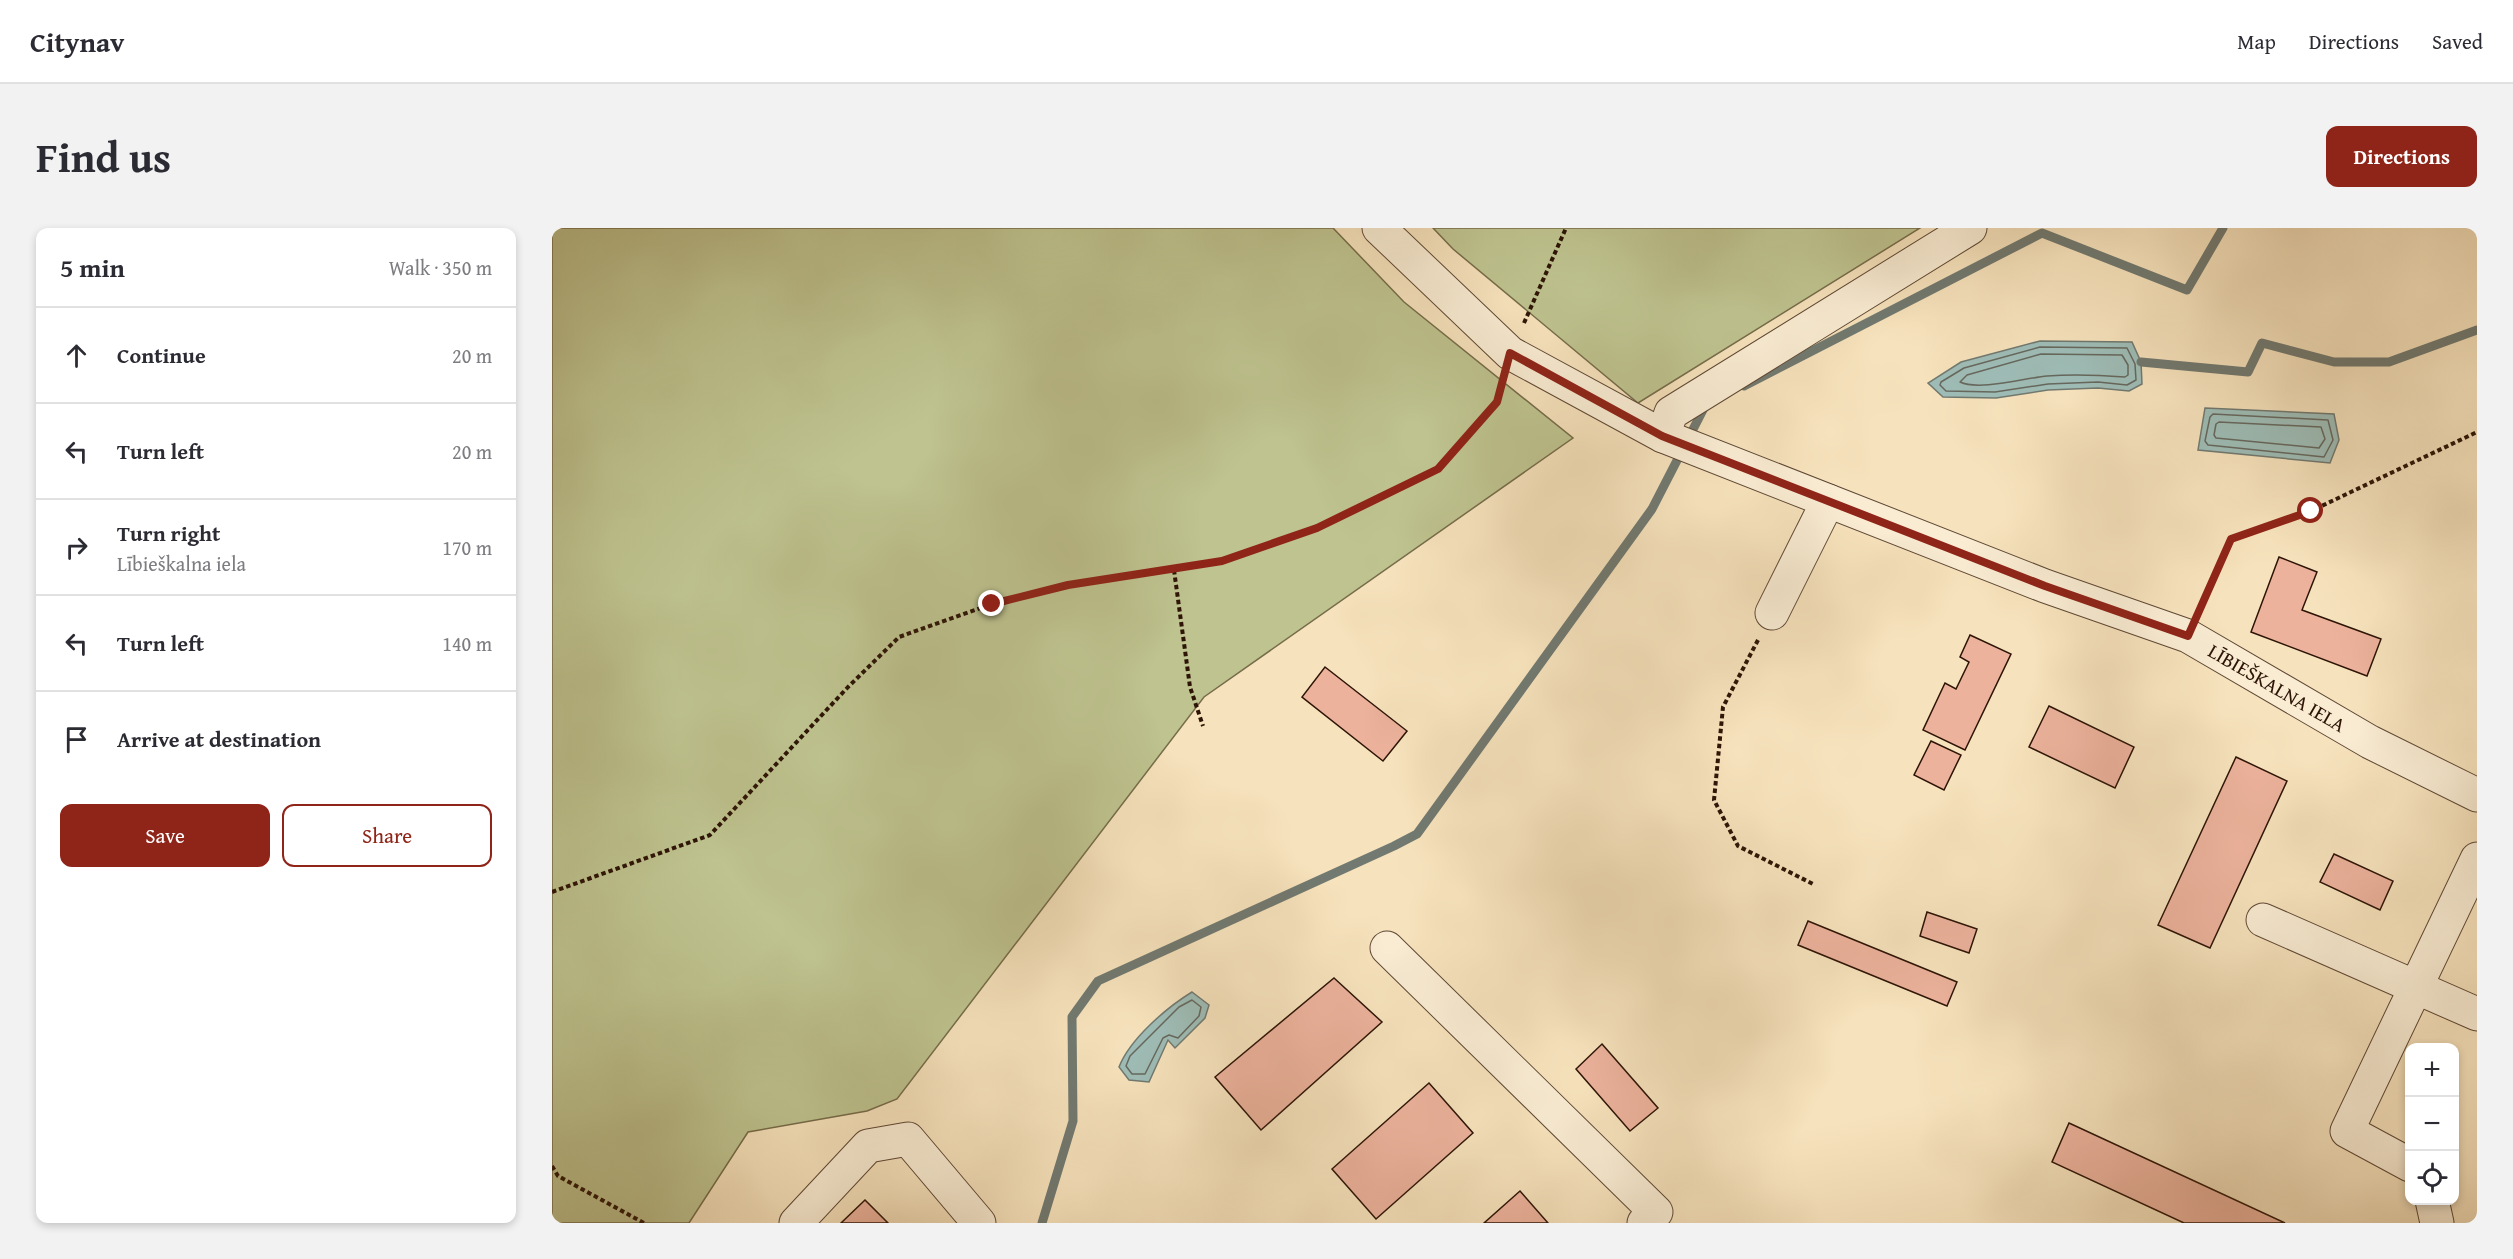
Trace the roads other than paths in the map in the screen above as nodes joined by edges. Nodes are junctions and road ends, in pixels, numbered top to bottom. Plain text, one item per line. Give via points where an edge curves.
1 (1379, 228) edge
2 (1970, 228) edge
3 (1662, 436) junction
4 (1828, 501) junction
5 (1772, 612) road end
6 (2477, 795) edge
7 (2477, 859) edge
8 (2263, 920) dead end
9 (1387, 948) dead end
10 (2416, 987) junction
11 (2477, 1014) edge
12 (2405, 1163) edge
13 (2433, 1205) edge
14 (796, 1223) edge
15 (979, 1223) edge
16 (1644, 1223) edge
17 (2437, 1223) edge

1 - 3 street, LĪBIEŠKALNA IELA via 1510,353
2 - 3 street via 1671,413
3 - 4 street, LĪBIEŠKALNA IELA
4 - 5 street
4 - 6 street, LĪBIEŠKALNA IELA via 2045,586 2188,636 2370,742
7 - 10 street
8 - 10 street
9 - 16 street via 1656,1212
10 - 11 street
10 - 12 street via 2348,1131
13 - 17 street
14 - 15 street via 868,1146 908,1139

